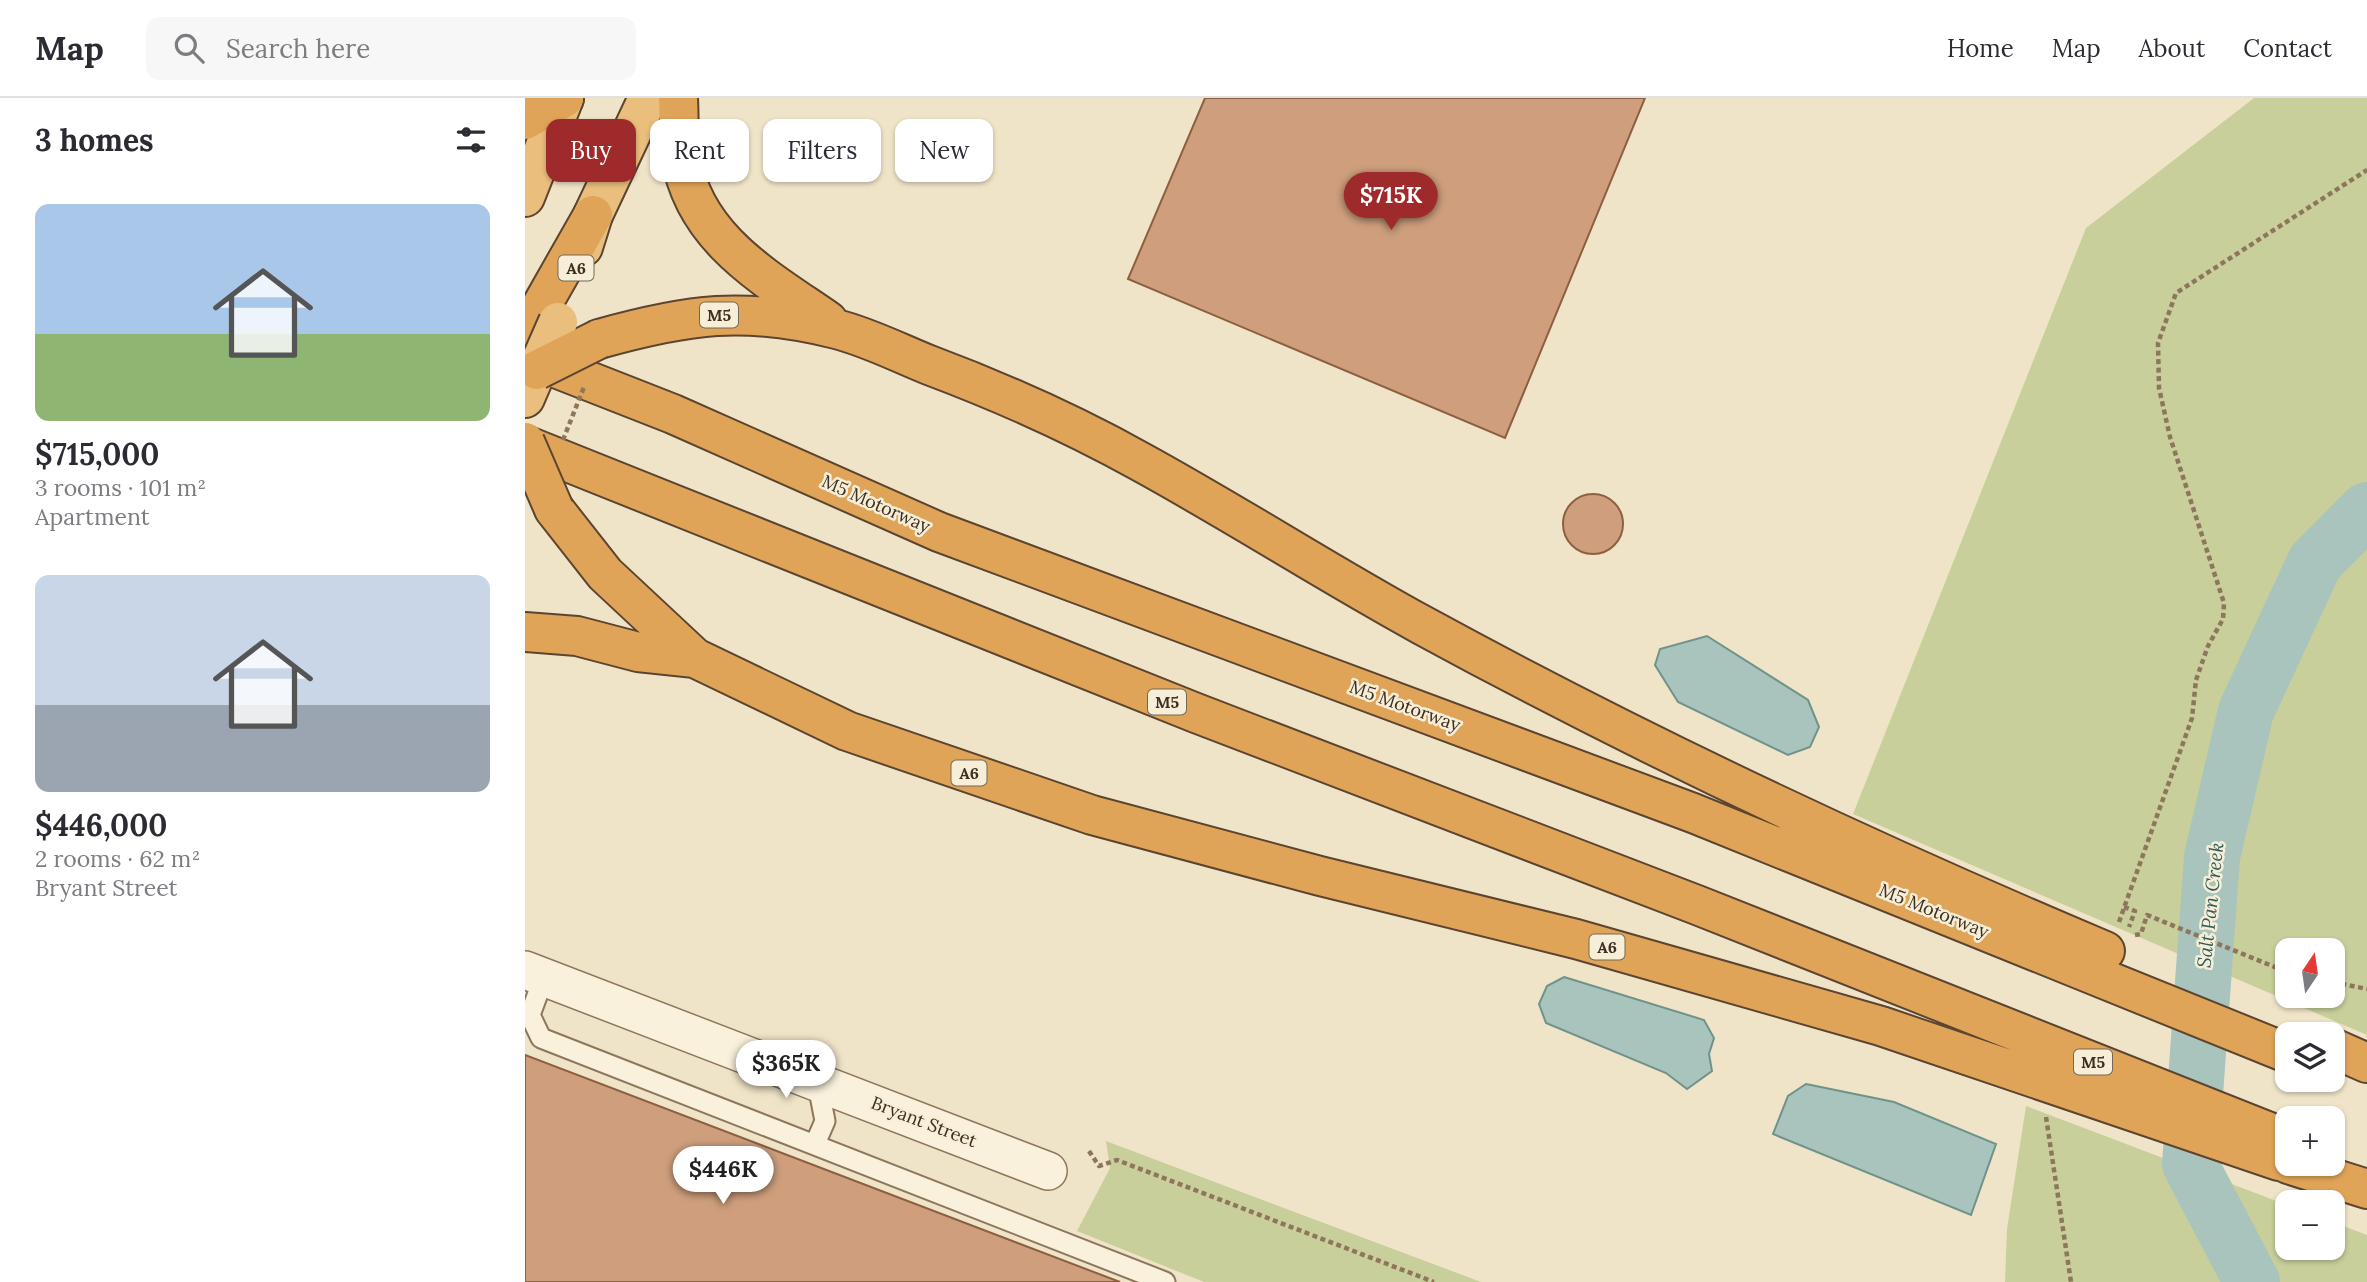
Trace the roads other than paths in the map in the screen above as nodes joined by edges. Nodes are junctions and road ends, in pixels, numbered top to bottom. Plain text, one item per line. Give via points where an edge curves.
1 (564, 98) edge
2 (648, 98) edge
3 (678, 98) edge
4 (525, 120) edge
5 (525, 197) edge
6 (540, 320) edge
7 (841, 330) junction
8 (528, 376) edge
9 (525, 443) edge
10 (525, 632) edge
11 (695, 658) junction
12 (1932, 895) junction
13 (535, 973) edge
14 (2275, 1025) edge
15 (2275, 1048) edge
16 (2345, 1053) edge
17 (2367, 1063) edge
18 (2345, 1077) edge
19 (817, 1080) junction
20 (2367, 1086) edge
21 (2275, 1134) edge
22 (815, 1144) junction
23 (2275, 1160) edge
24 (2345, 1162) edge
25 (2367, 1170) edge
26 (1048, 1171) dead end
27 (2326, 1176) edge
28 (2367, 1189) edge
29 (1165, 1282) edge

1 - 4 highway
1 - 5 highway
2 - 6 highway, A6
3 - 7 highway, M5 via 686,178 695,204 713,231 746,264
6 - 8 highway, A6, bridge
7 - 8 highway, M5, bridge via 738,314 664,321 599,339
7 - 12 highway, M5 via 958,376 1139,461 1386,605
8 - 12 highway, M5 Motorway / M5 via 673,414 939,532 1693,813
9 - 11 highway, A6, bridge via 547,496 605,574
9 - 21 highway, M5 via 1196,713
10 - 11 highway, A6 via 577,636 638,652
11 - 23 highway, A6 via 847,731 1092,815 1576,939 1881,1026
12 - 14 highway, M5
12 - 15 highway, M5 Motorway / M5
13 - 19 street, Bryant Street
13 - 22 lane via 530,1015 541,1038
16 - 17 highway
18 - 20 highway
19 - 22 lane via 825,1121
19 - 26 street, Bryant Street
22 - 29 lane
24 - 25 highway
27 - 28 highway

